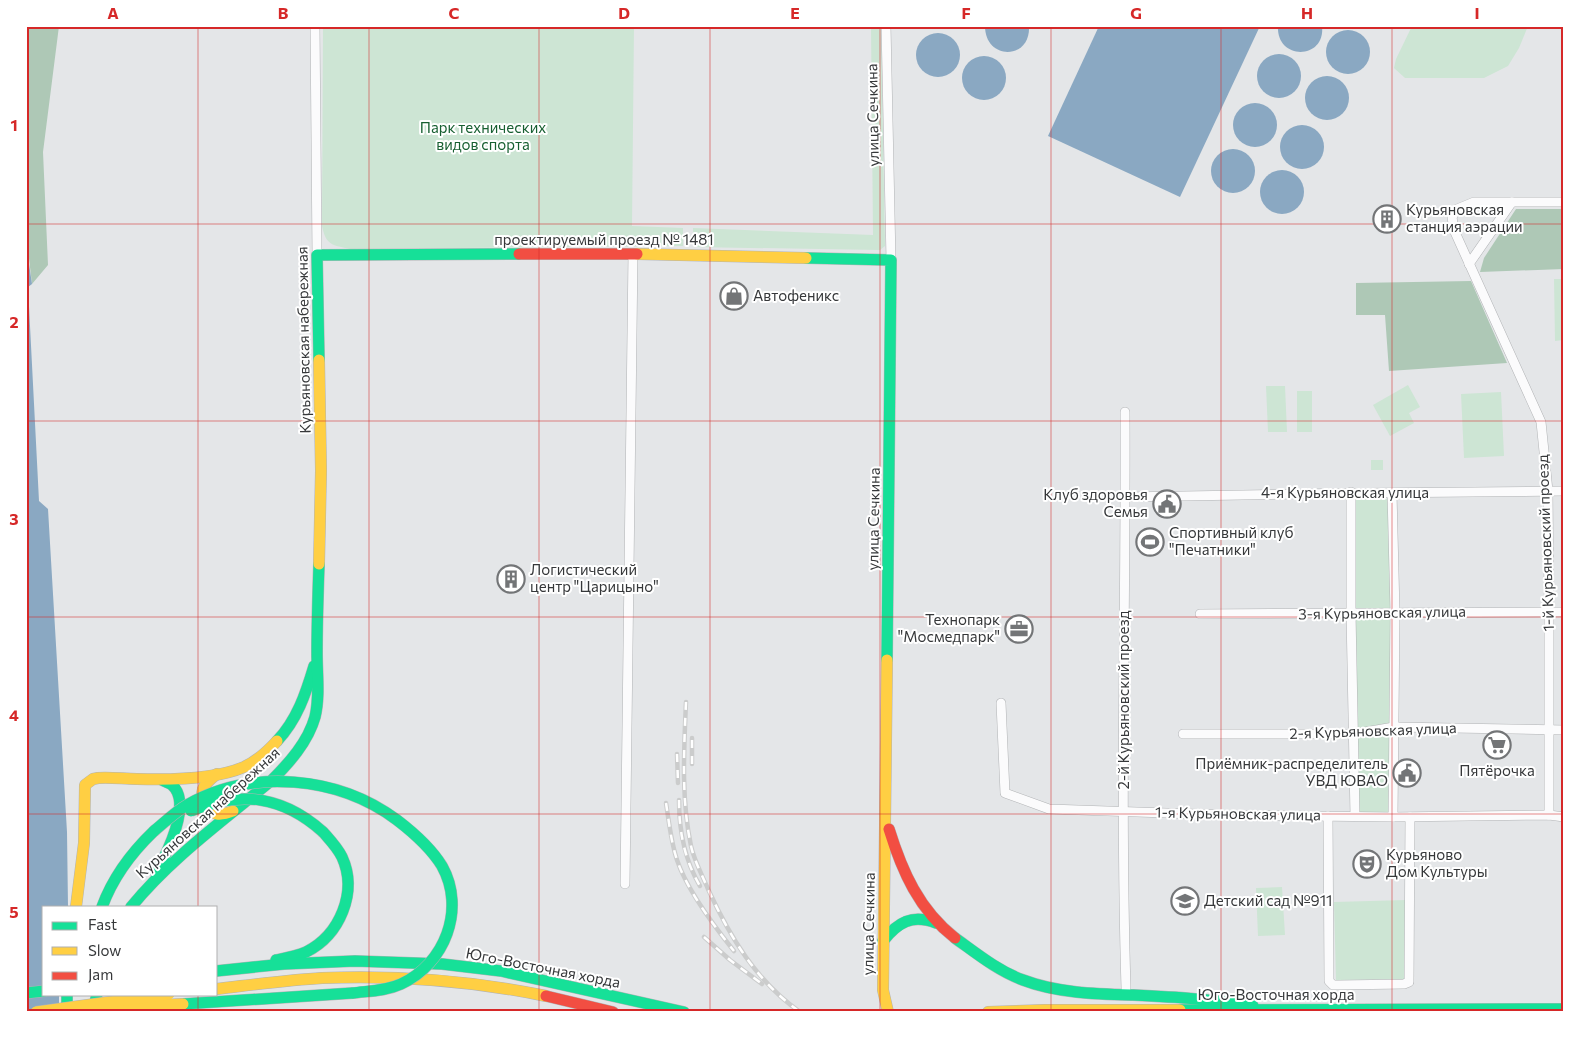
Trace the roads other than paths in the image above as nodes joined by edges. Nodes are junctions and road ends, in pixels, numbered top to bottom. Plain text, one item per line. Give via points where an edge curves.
1 (314, 26) edge
2 (886, 26) edge
3 (1512, 202) junction
4 (1564, 202) edge
5 (633, 254) junction
6 (317, 255) junction
7 (891, 260) junction
8 (1470, 264) junction
9 (1125, 412) dead end
10 (1548, 491) junction
11 (1564, 491) edge
12 (1351, 492) junction
13 (1392, 493) junction
14 (1125, 497) junction
15 (1396, 612) junction
16 (1549, 612) junction
17 (1564, 612) edge
18 (1200, 614) dead end
19 (1351, 614) junction
20 (317, 654) junction
21 (1001, 703) dead end
22 (1394, 727) junction
23 (1549, 730) junction
24 (1564, 730) edge
25 (1182, 734) dead end
26 (1353, 734) junction
27 (221, 773) junction
28 (159, 779) junction
29 (241, 806) junction
30 (1122, 812) junction
31 (885, 816) junction
32 (1328, 816) junction
33 (1355, 816) junction
34 (1549, 816) junction
35 (1393, 817) junction
36 (1410, 817) junction
37 (1564, 817) edge
38 (154, 831) junction
39 (625, 884) dead end
40 (145, 890) junction
41 (76, 906) edge
42 (102, 906) edge
43 (133, 906) edge
44 (938, 924) junction
45 (883, 941) junction
46 (235, 969) junction
47 (218, 971) edge
48 (1126, 988) dead end
49 (218, 989) edge
50 (42, 991) edge
51 (26, 993) edge
52 (66, 996) edge
53 (84, 996) edge
54 (97, 996) edge
55 (154, 996) edge
56 (1564, 1009) edge
57 (1275, 1010) junction
58 (35, 1012) edge
59 (67, 1012) edge
60 (81, 1012) edge
61 (93, 1012) edge
62 (613, 1012) edge
63 (684, 1012) edge
64 (888, 1012) edge
65 (988, 1012) edge

1 - 6 street, Курьяновская набережная
2 - 7 street, улица Сечкина
3 - 4 street
3 - 8 street
3 - 8 street, 1-й Курьяновский проезд via 1474,202 1457,209 1452,217 1454,230
5 - 6 street, проектируемый проезд № 1481
5 - 7 street, проектируемый проезд № 1481
5 - 39 street
6 - 20 street, Курьяновская набережная via 321,471
7 - 31 street, улица Сечкина
8 - 10 street, 1-й Курьяновский проезд via 1541,422
9 - 14 street, 2-й Курьяновский проезд
10 - 11 street, 4-я Курьяновская улица
10 - 13 street, 4-я Курьяновская улица
10 - 16 street, 1-й Курьяновский проезд
12 - 13 street, 4-я Курьяновская улица
12 - 14 street, 4-я Курьяновская улица
12 - 19 street
13 - 15 street
14 - 30 street, 2-й Курьяновский проезд
15 - 16 street, 3-я Курьяновская улица
15 - 19 street, 3-я Курьяновская улица
15 - 22 street
16 - 17 street, 3-я Курьяновская улица
16 - 23 street, 1-й Курьяновский проезд
18 - 19 street, 3-я Курьяновская улица
19 - 26 street
20 - 27 street, Курьяновская набережная via 304,700 283,735 266,753 243,766
20 - 29 street, Курьяновская набережная via 318,685 314,717 307,737 287,765
21 - 30 street, 1-я Курьяновская улица via 1005,793 1049,809
22 - 23 street, 2-я Курьяновская улица
22 - 26 street, 2-я Курьяновская улица
22 - 35 street
23 - 24 street, 2-я Курьяновская улица
23 - 34 street, 1-й Курьяновский проезд
25 - 26 street, 2-я Курьяновская улица
26 - 33 street
27 - 28 street, Курьяновская набережная
27 - 29 street via 208,780 203,788 202,798 206,807 223,815
28 - 40 street via 176,788 180,810 166,858
28 - 41 street, Курьяновская набережная via 96,778 85,785 84,843
29 - 40 street, Курьяновская набережная
30 - 32 street, 1-я Курьяновская улица
30 - 48 street, 2-й Курьяновский проезд
31 - 44 street via 895,850 915,894
31 - 45 street, улица Сечкина
32 - 33 street, 1-я Курьяновская улица
32 - 36 street via 1329,981 1333,985 1408,982
33 - 35 street, 1-я Курьяновская улица
34 - 36 street, 1-я Курьяновская улица
34 - 37 street, 1-я Курьяновская улица
35 - 36 street, 1-я Курьяновская улица
38 - 42 street via 126,861
38 - 46 street, bridge via 196,809 228,800 257,799 295,811 336,846 348,876 348,893 345,908 331,932 307,952
38 - 58 street, bridge via 191,802 250,783 303,782 348,792 396,818 433,854 445,873 451,894 449,932 442,949 418,974 402,983 377,990
40 - 43 street, Курьяновская набережная
44 - 45 street via 921,918 906,920
44 - 57 street via 994,965 1023,980 1049,988 1080,993 1228,1001
45 - 64 street, улица Сечкина via 883,990
46 - 47 street, Юго-Восточная хорда
46 - 63 street, Юго-Восточная хорда via 355,961 442,964 501,971
49 - 62 street, Юго-Восточная хорда via 356,978 438,982 499,988
50 - 51 street
52 - 59 street
53 - 60 street
54 - 61 street
55 - 58 street, bridge
56 - 57 street, Юго-Восточная хорда
57 - 65 street, Юго-Восточная хорда

